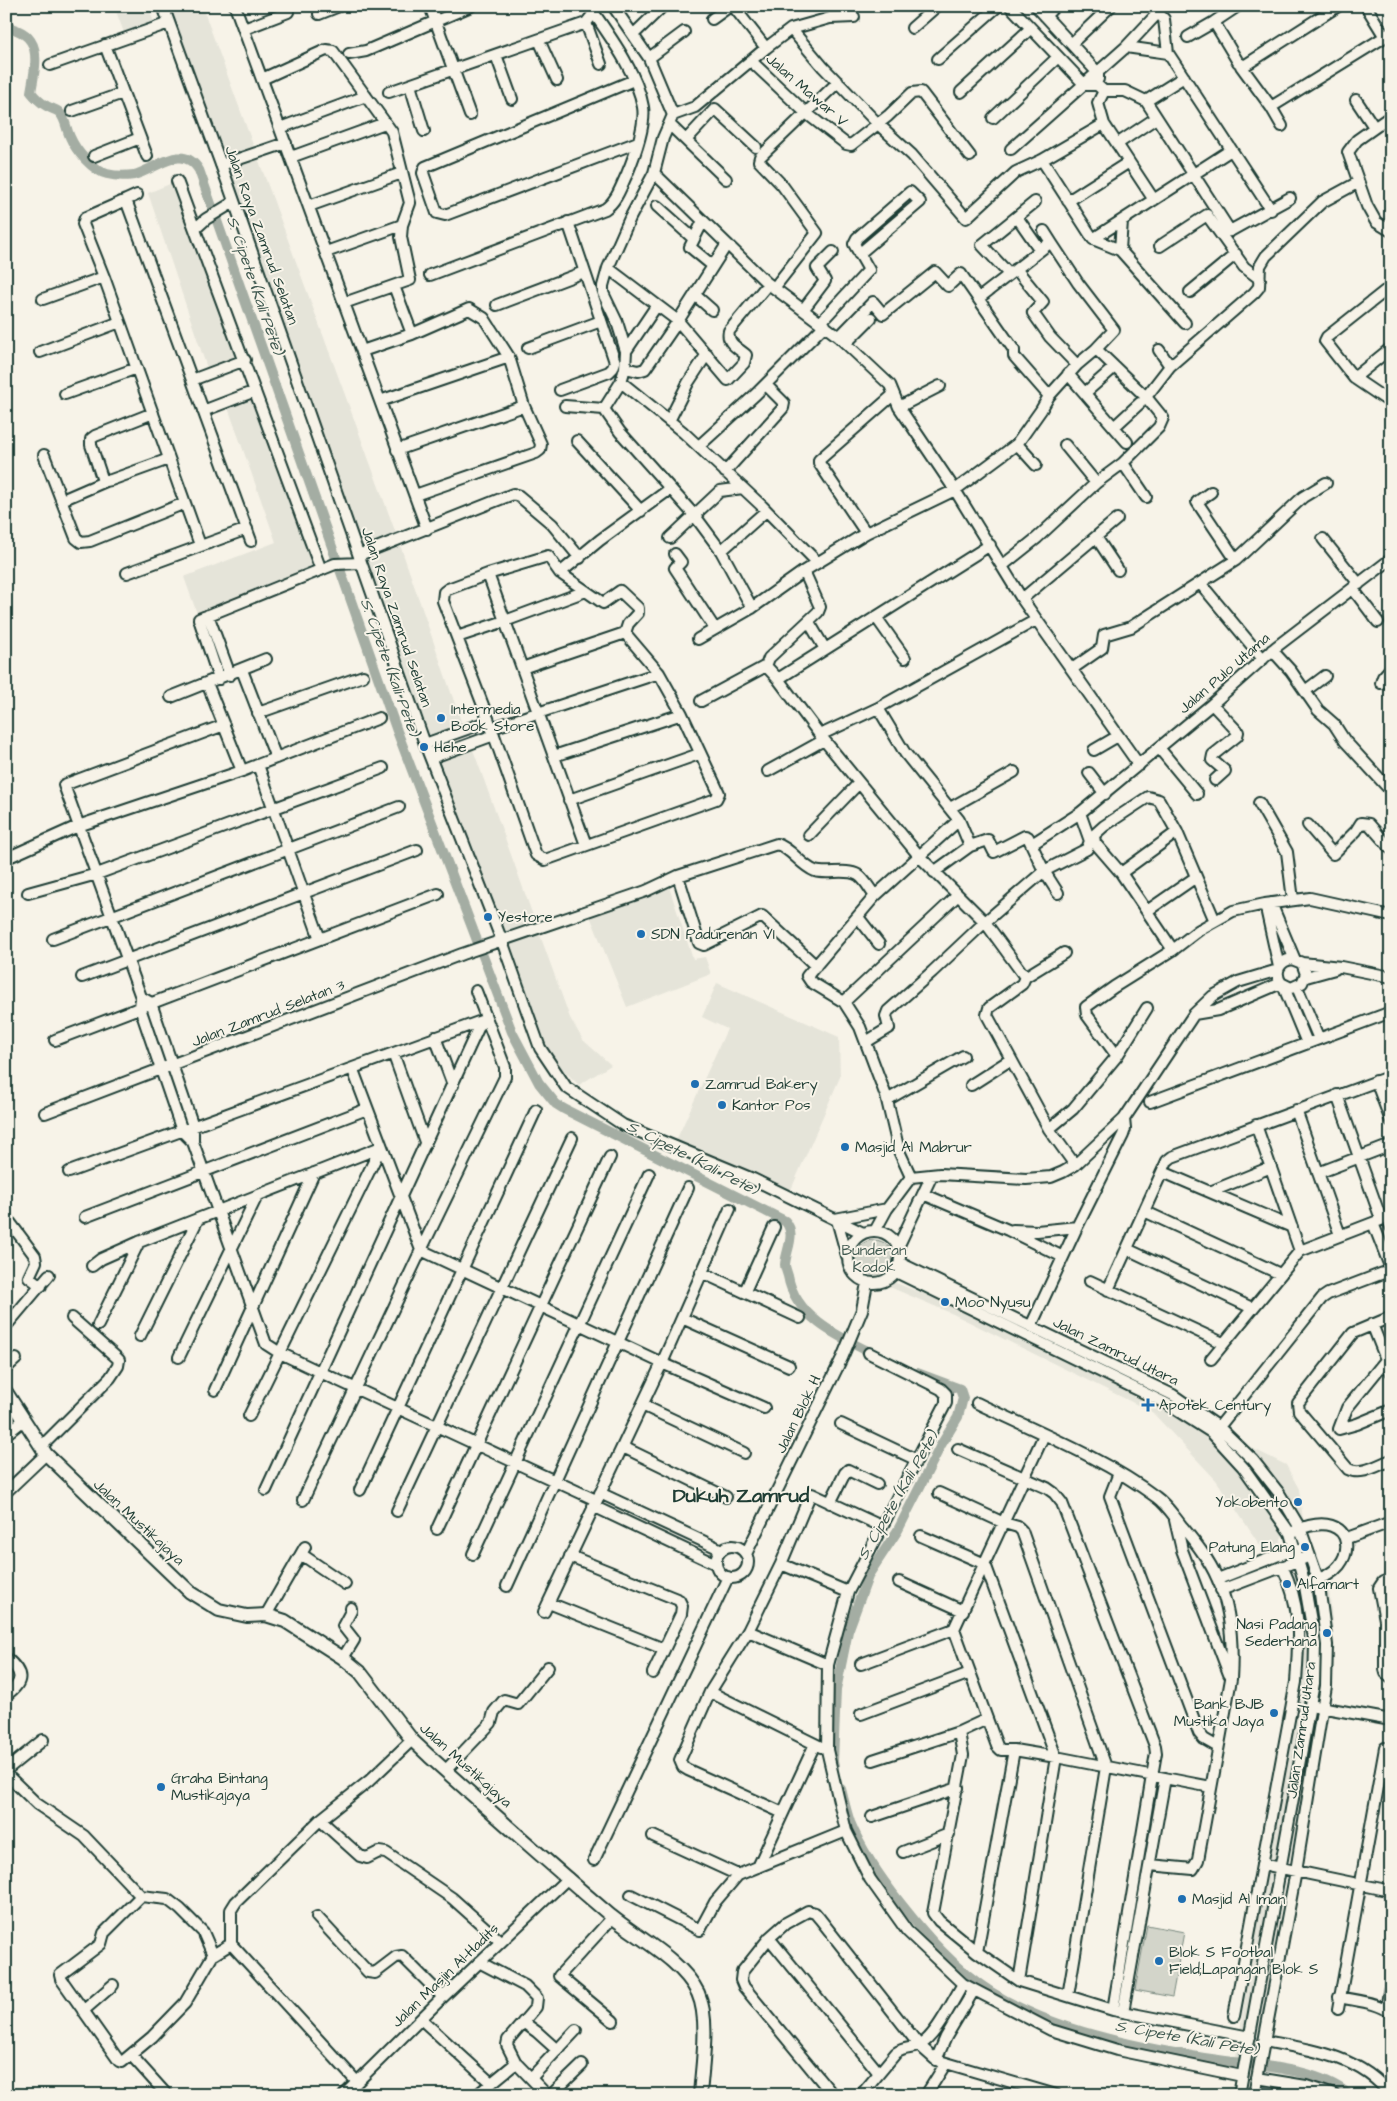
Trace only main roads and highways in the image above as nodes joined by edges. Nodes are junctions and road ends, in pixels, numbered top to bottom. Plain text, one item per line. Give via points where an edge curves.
1 (7, 1395) edge
2 (700, 2095) edge

1 - 2 main road, Jalan Mustikajaya via 43,1450 190,1592 219,1610 247,1616 266,1615 285,1621 343,1658 360,1672 412,1740 613,1917 683,1972 693,1984 702,2006

